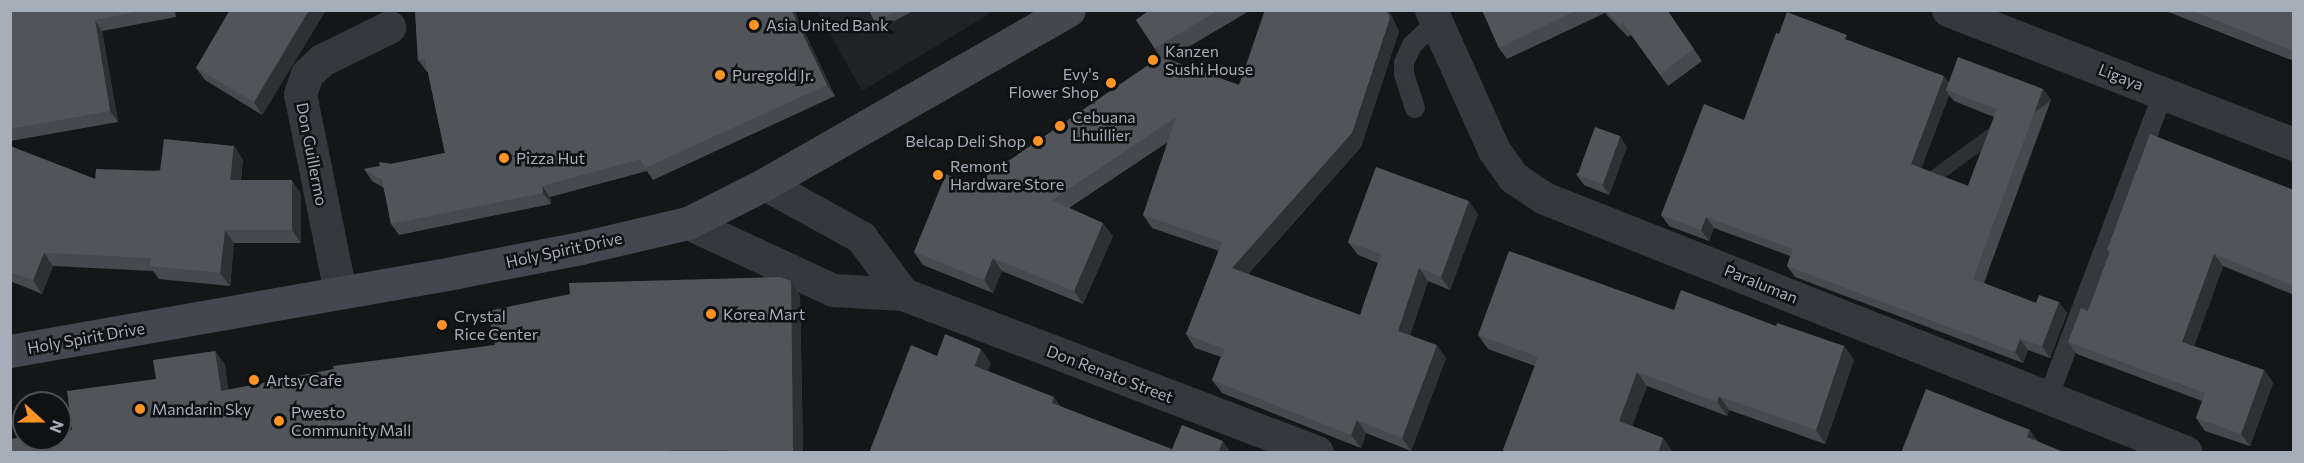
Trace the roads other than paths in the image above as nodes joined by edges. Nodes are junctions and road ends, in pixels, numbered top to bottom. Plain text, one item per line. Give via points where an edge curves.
1 (1069, 10) edge
2 (1955, 12) edge
3 (1434, 17) edge
4 (389, 27) dead end
5 (2163, 93) junction
6 (1415, 108) dead end
7 (2294, 144) edge
8 (765, 184) junction
9 (688, 223) junction
10 (340, 292) junction
11 (903, 294) junction
12 (10, 351) edge
13 (2048, 398) junction
14 (1317, 453) edge
15 (2186, 453) edge

1 - 8 main road, Holy Spirit Drive
2 - 5 street, Ligaya
3 - 6 lane via 1412,45 1404,63
3 - 13 street, Paraluman via 1494,150 1513,177 1544,198
4 - 10 street, Don Guillermo via 322,60 307,74 300,94
5 - 7 street, Ligaya
5 - 13 lane
8 - 9 main road, Holy Spirit Drive
8 - 11 street via 861,237
9 - 10 main road, Holy Spirit Drive via 581,248
9 - 11 street, Don Renato Street via 833,290
10 - 12 main road, Holy Spirit Drive
11 - 14 street, Don Renato Street
13 - 15 street, Paraluman

